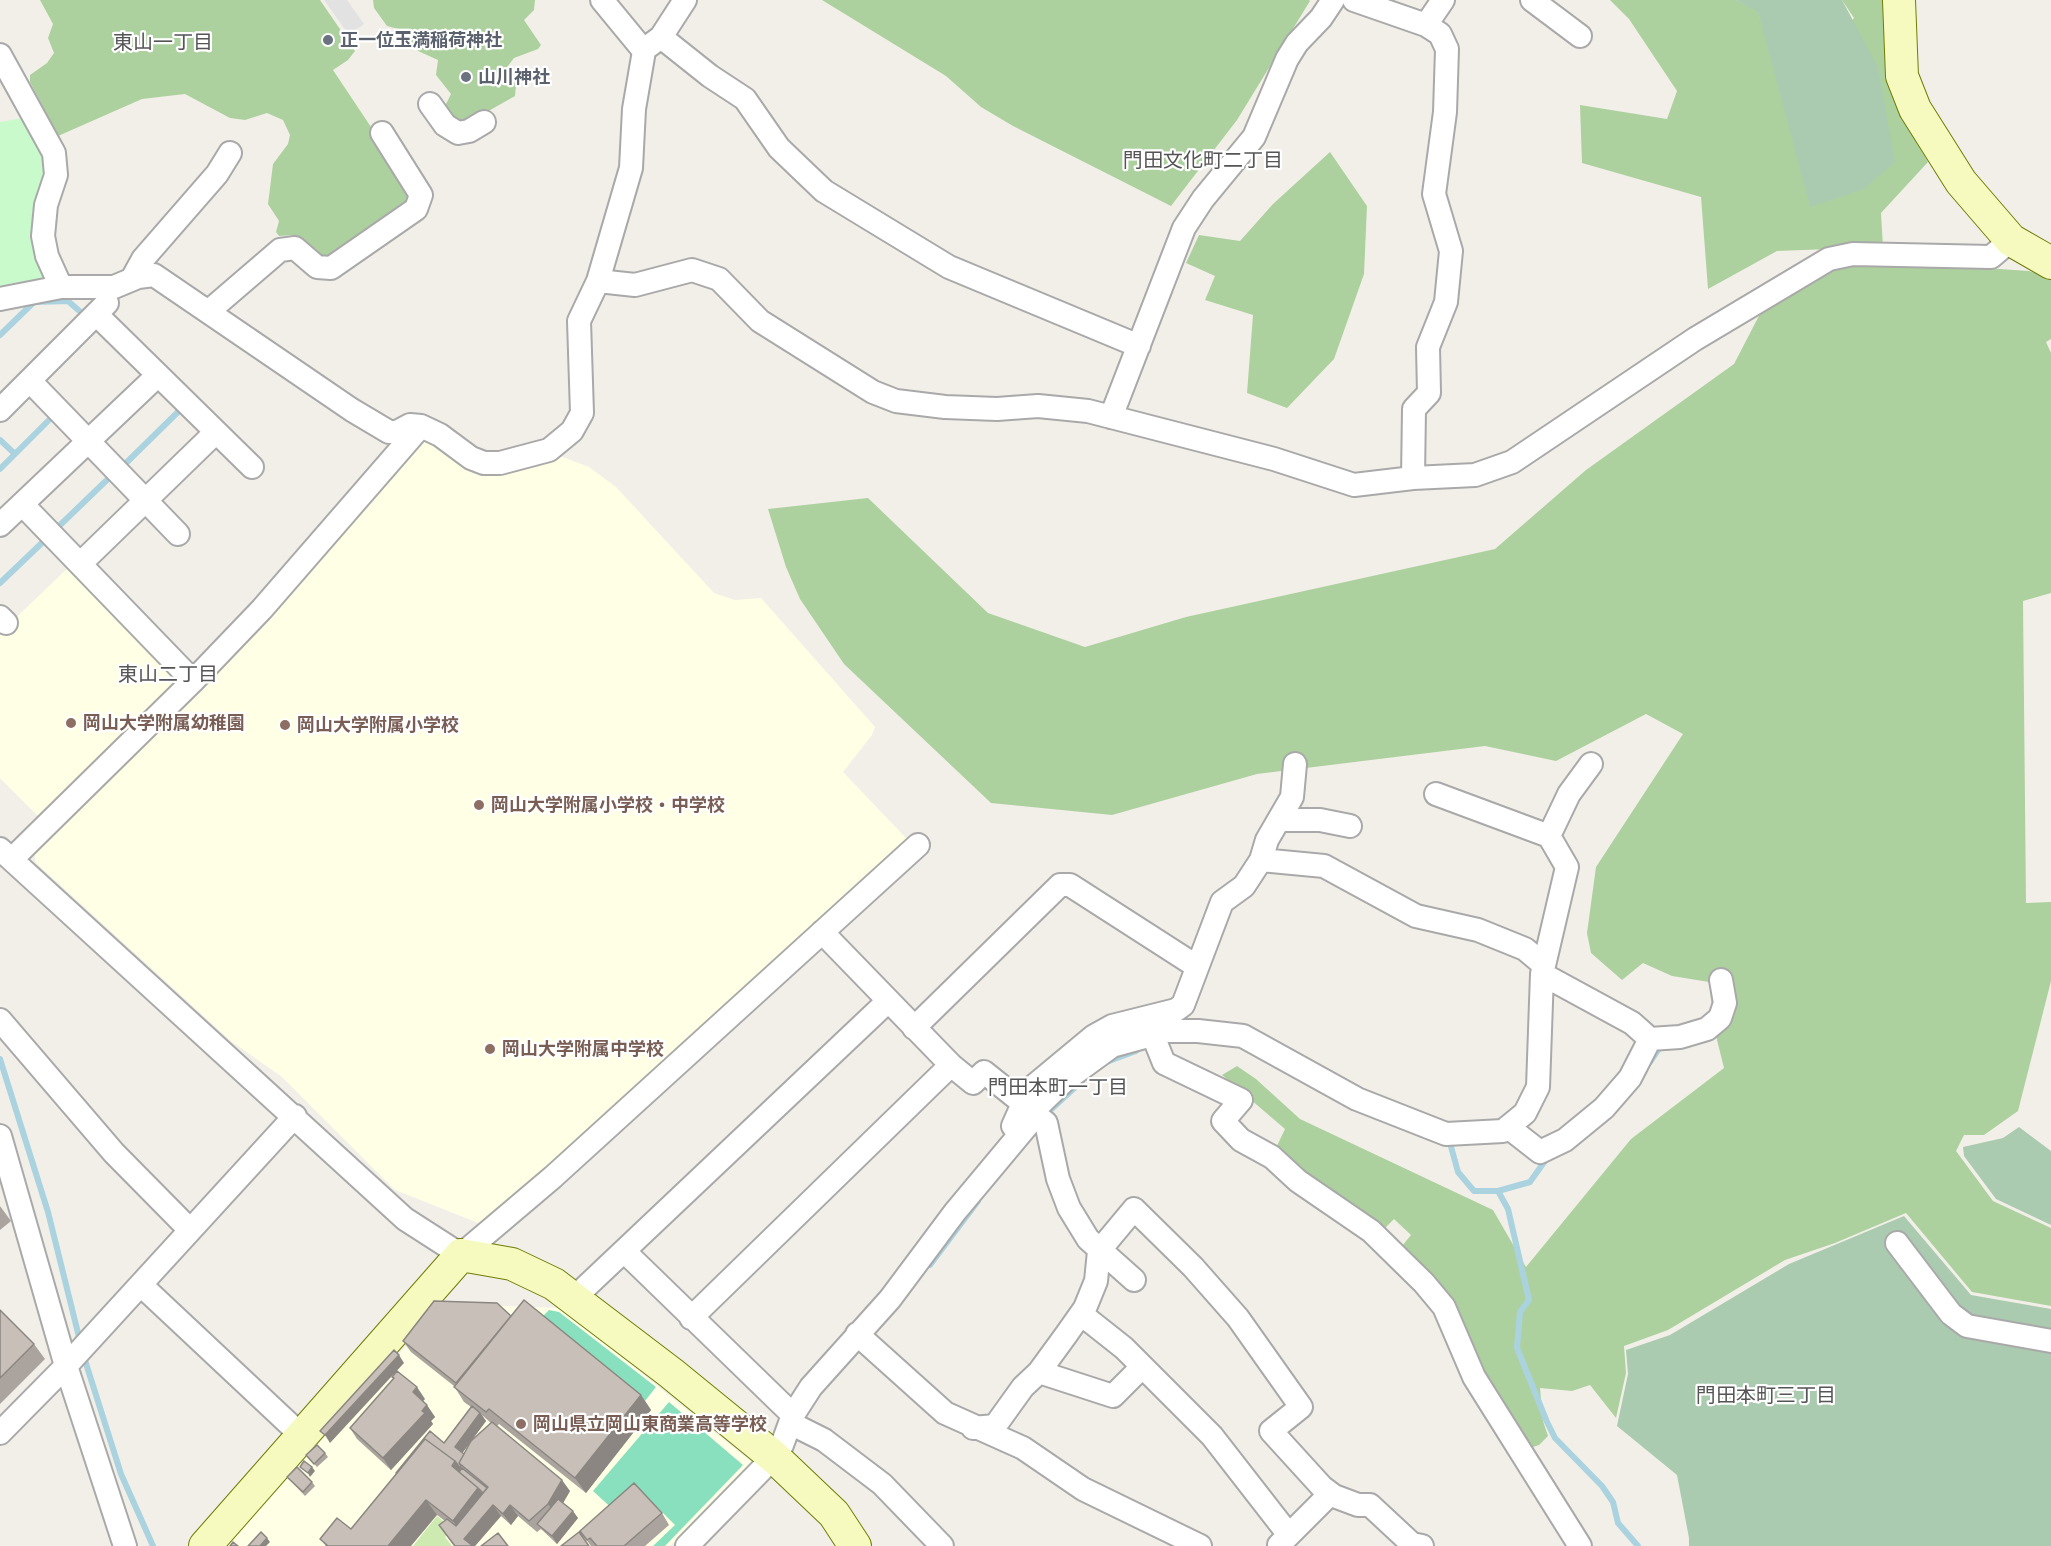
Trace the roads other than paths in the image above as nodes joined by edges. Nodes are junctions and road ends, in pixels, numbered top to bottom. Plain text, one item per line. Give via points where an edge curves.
1 (602, 0) edge
2 (686, 0) edge
3 (1333, 0) edge
4 (1354, 0) edge
5 (1443, 0) edge
6 (1532, 0) edge
7 (1899, 0) edge
8 (1426, 25) junction
9 (1581, 36) dead end
10 (652, 44) junction
11 (0, 55) edge
12 (430, 104) dead end
13 (484, 122) dead end
14 (382, 133) dead end
15 (230, 153) dead end
16 (2011, 240) junction
17 (2051, 263) edge
18 (130, 281) junction
19 (598, 281) junction
20 (61, 286) junction
21 (0, 299) edge
22 (209, 311) junction
23 (97, 315) junction
24 (1139, 346) junction
25 (158, 375) junction
26 (30, 381) junction
27 (0, 410) edge
28 (1111, 417) junction
29 (421, 426) junction
30 (216, 432) junction
31 (88, 441) junction
32 (252, 467) dead end
33 (1413, 477) junction
34 (146, 500) junction
35 (22, 504) junction
36 (0, 525) edge
37 (178, 534) dead end
38 (80, 564) junction
39 (193, 681) junction
40 (1295, 764) dead end
41 (1591, 764) dead end
42 (1436, 794) dead end
43 (1279, 820) junction
44 (1350, 826) dead end
45 (1549, 836) junction
46 (918, 845) dead end
47 (6, 854) edge
48 (1261, 860) junction
49 (822, 932) junction
50 (1196, 966) junction
51 (1543, 970) junction
52 (1721, 980) dead end
53 (886, 1002) junction
54 (0, 1020) edge
55 (914, 1028) junction
56 (1650, 1039) junction
57 (1155, 1040) junction
58 (951, 1065) junction
59 (1036, 1114) junction
60 (295, 1116) junction
61 (1512, 1130) junction
62 (0, 1137) edge
63 (190, 1230) junction
64 (1897, 1243) dead end
65 (624, 1251) junction
66 (1099, 1251) junction
67 (461, 1255) junction
68 (1134, 1280) dead end
69 (141, 1285) junction
70 (573, 1299) junction
71 (1081, 1314) junction
72 (691, 1318) junction
73 (857, 1334) junction
74 (2051, 1341) edge
75 (76, 1355) junction
76 (1143, 1366) junction
77 (1039, 1371) junction
78 (792, 1419) junction
79 (973, 1428) junction
80 (0, 1433) edge
81 (302, 1436) junction
82 (774, 1457) junction
83 (1330, 1494) junction
84 (1284, 1540) edge
85 (125, 1546) edge
86 (205, 1546) edge
87 (687, 1546) edge
88 (855, 1546) edge
89 (942, 1546) edge
90 (1200, 1546) edge
91 (1422, 1546) edge
92 (1580, 1546) edge

1 - 10 street
2 - 10 street
3 - 24 street via 1287,59 1254,137 1184,228
4 - 8 street
5 - 8 street
6 - 9 street
7 - 16 street via 1902,76 1915,109 1961,182
8 - 33 street via 1440,34 1447,49 1445,112 1434,194 1451,251 1446,302 1428,347 1429,393 1414,409
10 - 19 street via 634,109 631,168
10 - 24 street via 745,99 779,148 824,191 949,267
11 - 20 street via 54,153 56,176 46,205 43,236 47,256
12 - 13 street via 446,125 458,133
14 - 22 street via 421,195 416,209 331,268 317,267 295,248 279,250
15 - 18 street via 217,174 143,259
16 - 17 street
16 - 33 street via 1991,256 1853,254 1828,259 1695,339 1512,462 1475,475
18 - 20 street via 110,288
18 - 22 street via 154,275
18 - 23 street
19 - 28 street via 635,285 692,270 719,279 760,321 873,392 896,401 997,409 1038,406
19 - 29 street via 578,328 582,412 577,425 558,445 531,456 484,463
20 - 21 street
22 - 29 street via 389,432 410,425
23 - 25 street
23 - 26 street
24 - 28 street
25 - 30 street
25 - 31 street
26 - 27 street
26 - 31 street
28 - 33 street via 1263,456 1354,485
29 - 39 street via 262,609
30 - 32 street
30 - 34 street
31 - 34 street
31 - 35 street
34 - 37 street
34 - 38 street
35 - 36 street
35 - 38 street
38 - 39 street
39 - 47 street
40 - 43 street via 1292,797
41 - 45 street via 1569,794
42 - 45 street
43 - 44 street via 1320,820
43 - 48 street
45 - 51 street via 1567,867
46 - 49 street
47 - 60 street
48 - 50 street via 1244,886 1222,902
48 - 51 street via 1324,866 1416,916 1478,930 1526,949
49 - 53 street
49 - 67 street via 553,1177
50 - 55 street via 1070,885 1060,885
50 - 59 street via 1183,1005 1176,1011 1112,1026 1094,1036 1029,1090 1025,1095
51 - 56 street via 1632,1023
51 - 61 street via 1538,1087
52 - 56 street via 1725,1004 1720,1018 1707,1029
53 - 55 street
53 - 65 street
54 - 63 street via 114,1153
55 - 58 street
56 - 61 street via 1630,1078 1604,1108 1565,1140 1540,1152
57 - 59 street via 1112,1046 1039,1105
57 - 61 street via 1198,1031 1243,1036 1357,1100 1446,1134
57 - 92 street via 1164,1063 1241,1100 1223,1121 1241,1140 1272,1157 1307,1188 1371,1231 1424,1283 1444,1307 1474,1377
58 - 59 street via 973,1083 984,1072
58 - 72 street
59 - 66 street via 1046,1124 1069,1208
59 - 73 street via 1009,1134 1007,1147 926,1254
60 - 63 street
60 - 67 street via 405,1219
62 - 75 street
63 - 69 street
64 - 74 street via 1951,1314 1967,1326
65 - 70 street
65 - 72 street
66 - 68 street
66 - 71 street via 1096,1281
66 - 83 street via 1134,1209 1193,1267 1238,1318 1301,1407 1271,1431
67 - 70 street via 512,1264 554,1284
67 - 81 street
69 - 75 street
69 - 81 street
70 - 82 street
71 - 76 street
71 - 77 street
72 - 78 street
73 - 78 street via 811,1387
73 - 79 street via 945,1413
75 - 80 street
75 - 85 street
76 - 77 street via 1113,1396
76 - 84 street via 1212,1436
77 - 79 street via 995,1426
78 - 82 street
78 - 89 street via 882,1484
79 - 90 street via 1023,1448 1083,1489
81 - 86 street
82 - 87 street
82 - 88 street via 834,1514
83 - 84 street
83 - 91 street via 1358,1505 1370,1505 1412,1544

